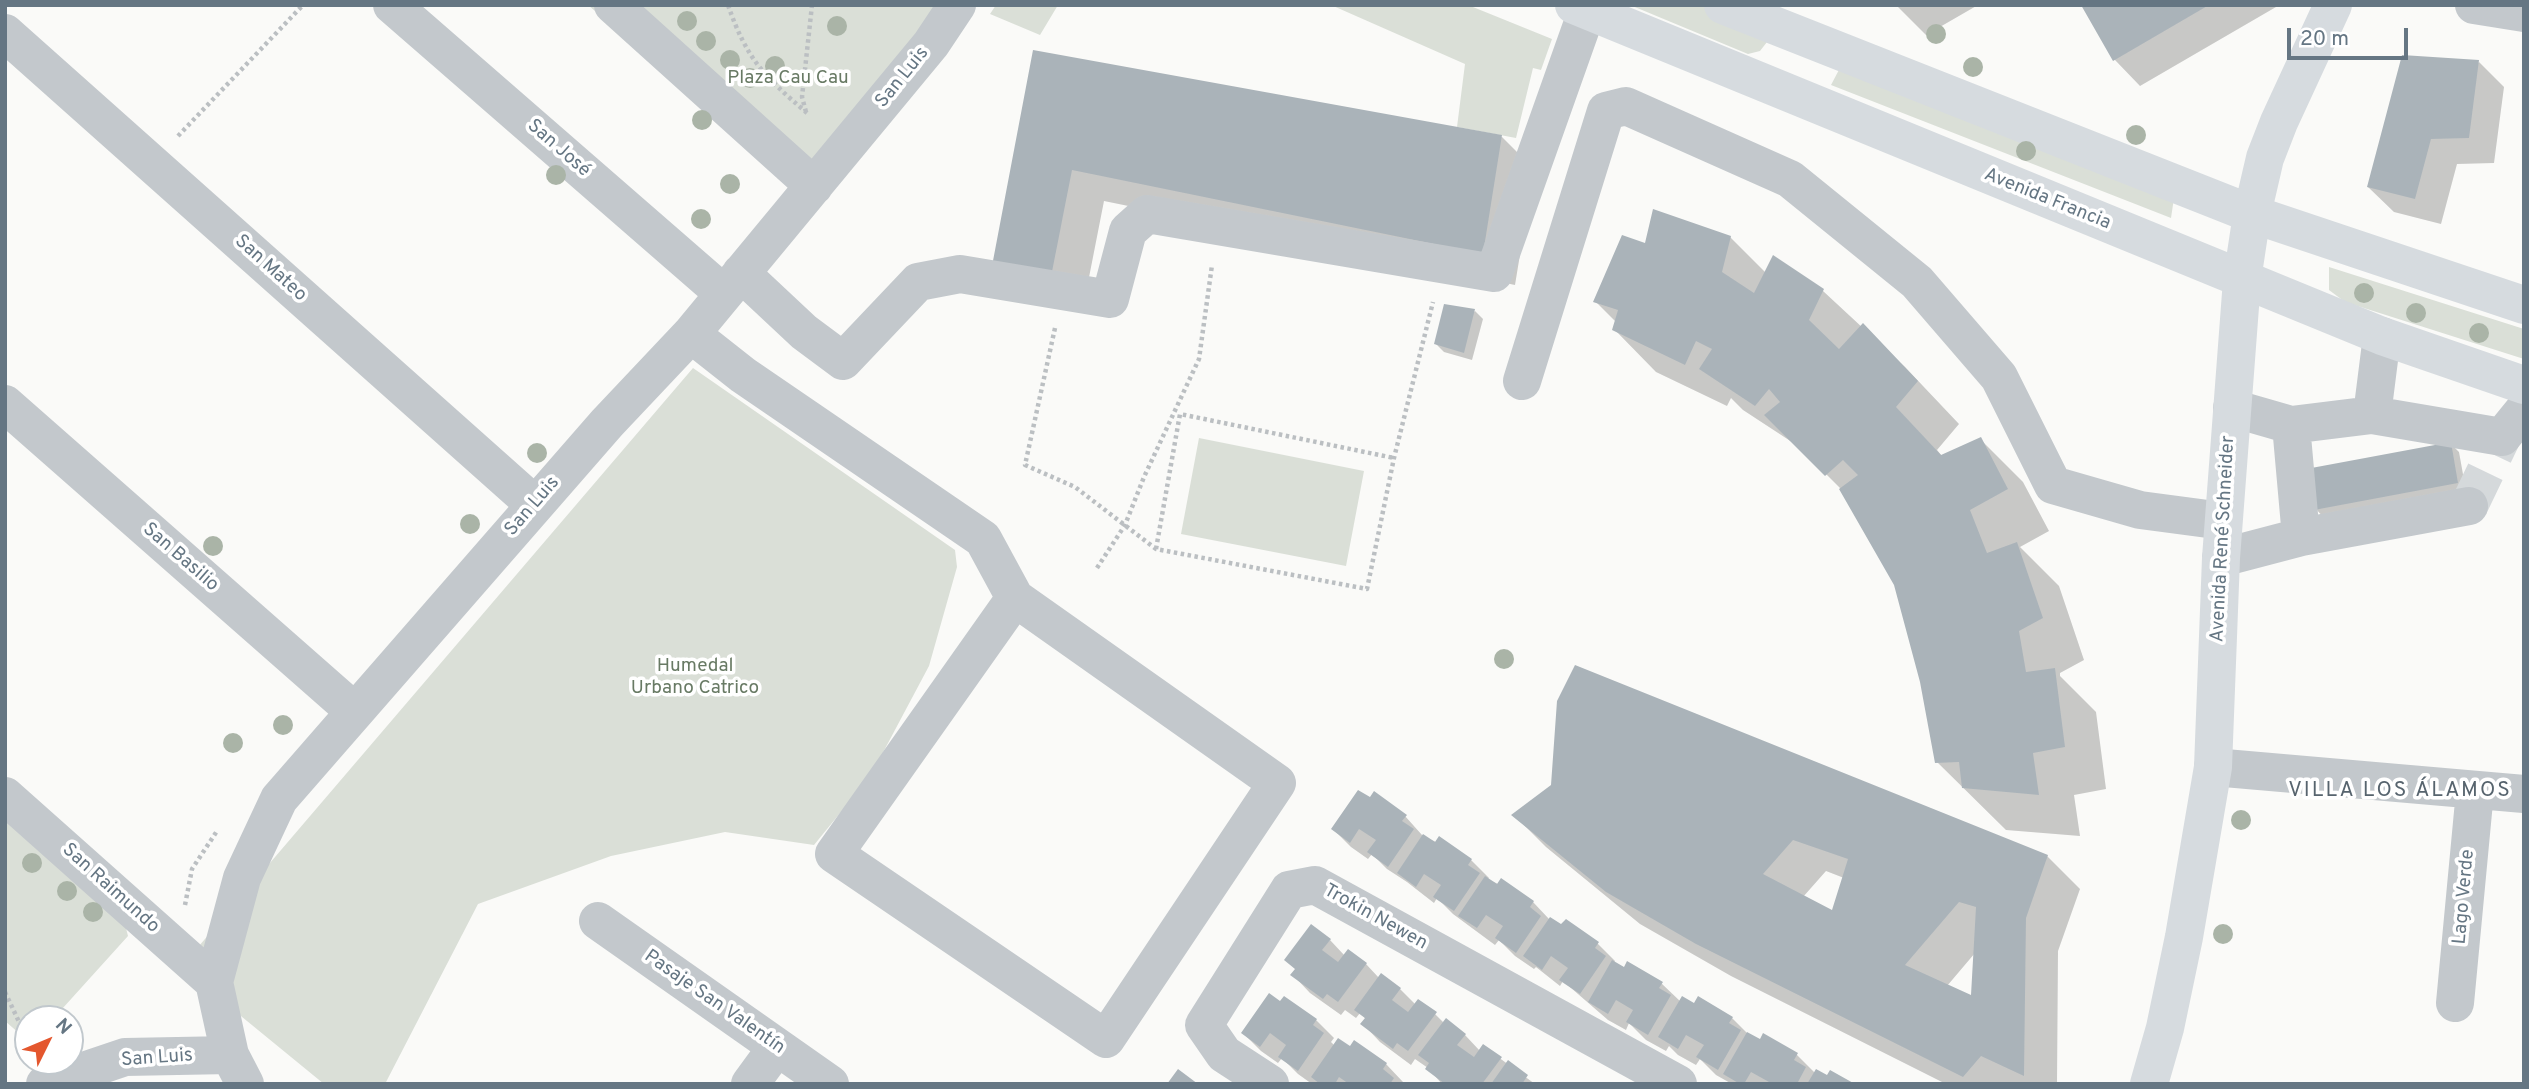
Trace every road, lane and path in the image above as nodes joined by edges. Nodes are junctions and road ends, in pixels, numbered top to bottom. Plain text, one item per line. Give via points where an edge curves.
1 (303, 5) edge
2 (392, 5) edge
3 (613, 5) edge
4 (728, 5) edge
5 (957, 5) edge
6 (1723, 5) edge
7 (2333, 5) edge
8 (2474, 5) edge
9 (812, 6) edge
10 (1581, 8) edge
11 (2524, 13) edge
12 (1790, 30) junction
13 (5, 33) edge
14 (1766, 84) junction
15 (151, 164) junction
16 (814, 186) junction
17 (2252, 214) junction
18 (1218, 226) junction
19 (1443, 264) junction
20 (2242, 280) junction
21 (732, 283) junction
22 (1064, 292) junction
23 (2524, 305) edge
24 (691, 334) junction
25 (2382, 336) junction
26 (1522, 381) dead end
27 (2524, 385) edge
28 (5, 404) edge
29 (2232, 408) junction
30 (2524, 410) edge
31 (2372, 415) junction
32 (2291, 425) junction
33 (1394, 458) junction
34 (535, 505) junction
35 (2469, 506) dead end
36 (1125, 525) junction
37 (2301, 537) junction
38 (2222, 540) junction
39 (1156, 549) junction
40 (1097, 568) dead end
41 (1015, 598) junction
42 (354, 711) junction
43 (2213, 767) junction
44 (2475, 791) junction
45 (2524, 794) edge
46 (5, 796) edge
47 (598, 922) dead end
48 (214, 982) junction
49 (5, 992) edge
50 (2455, 1003) dead end
51 (14, 1011) edge
52 (776, 1048) junction
53 (237, 1070) edge
54 (45, 1084) edge
55 (750, 1084) edge
56 (830, 1084) edge
57 (1270, 1084) edge
58 (1678, 1084) edge
59 (2149, 1084) edge

1 - 15 path
2 - 21 street, San José
3 - 16 street
4 - 9 path via 757,67 807,113 802,97
5 - 16 street, San Luis via 931,44
6 - 12 main road
7 - 17 main road, Avenida René Schneider via 2274,134
8 - 11 street
10 - 14 main road, Avenida Francia
10 - 19 street via 1494,273
12 - 14 main road
12 - 17 main road
13 - 15 street, San Mateo
14 - 20 main road, Avenida Francia
15 - 34 street, San Mateo
16 - 21 street, San Luis
17 - 20 main road, Avenida René Schneider
17 - 23 main road
18 - 19 street
18 - 22 street via 1147,214 1128,231 1110,299
18 - 36 path via 1199,359
19 - 33 path
20 - 25 main road, Avenida Francia
20 - 29 main road, Avenida René Schneider
21 - 22 street, San José via 843,360 918,282 960,274
21 - 24 street, San Luis
22 - 36 path via 1025,465 1075,487
24 - 34 street, San Luis
24 - 41 street via 743,375 983,539
25 - 27 main road, Avenida Francia
25 - 31 street
26 - 38 street via 1606,111 1626,106 1790,179 1917,282 1999,377 2053,485
28 - 42 street, San Basilio
29 - 32 street
29 - 38 main road, Avenida René Schneider
30 - 31 street via 2502,437
31 - 32 street
32 - 37 street
33 - 39 path via 1367,589
33 - 39 path via 1180,414
34 - 42 street, San Luis
35 - 37 street
36 - 39 path
36 - 40 path
37 - 38 street
38 - 43 main road, Avenida René Schneider
41 - 41 street via 1277,783 1106,1039 834,854
42 - 48 street, San Luis via 279,799 242,878
43 - 44 street
43 - 59 main road, Avenida René Schneider via 2182,950
44 - 45 street
44 - 50 street, Lago Verde
46 - 48 street, San Raimundo
47 - 52 street, Pasaje San Valentín
48 - 53 street, San Luis
49 - 51 path
52 - 55 street
52 - 56 street, Pasaje San Valentín
53 - 54 street, San Luis via 125,1057
57 - 58 street, Trokin Newen via 1224,1054 1204,1025 1289,890 1315,885

